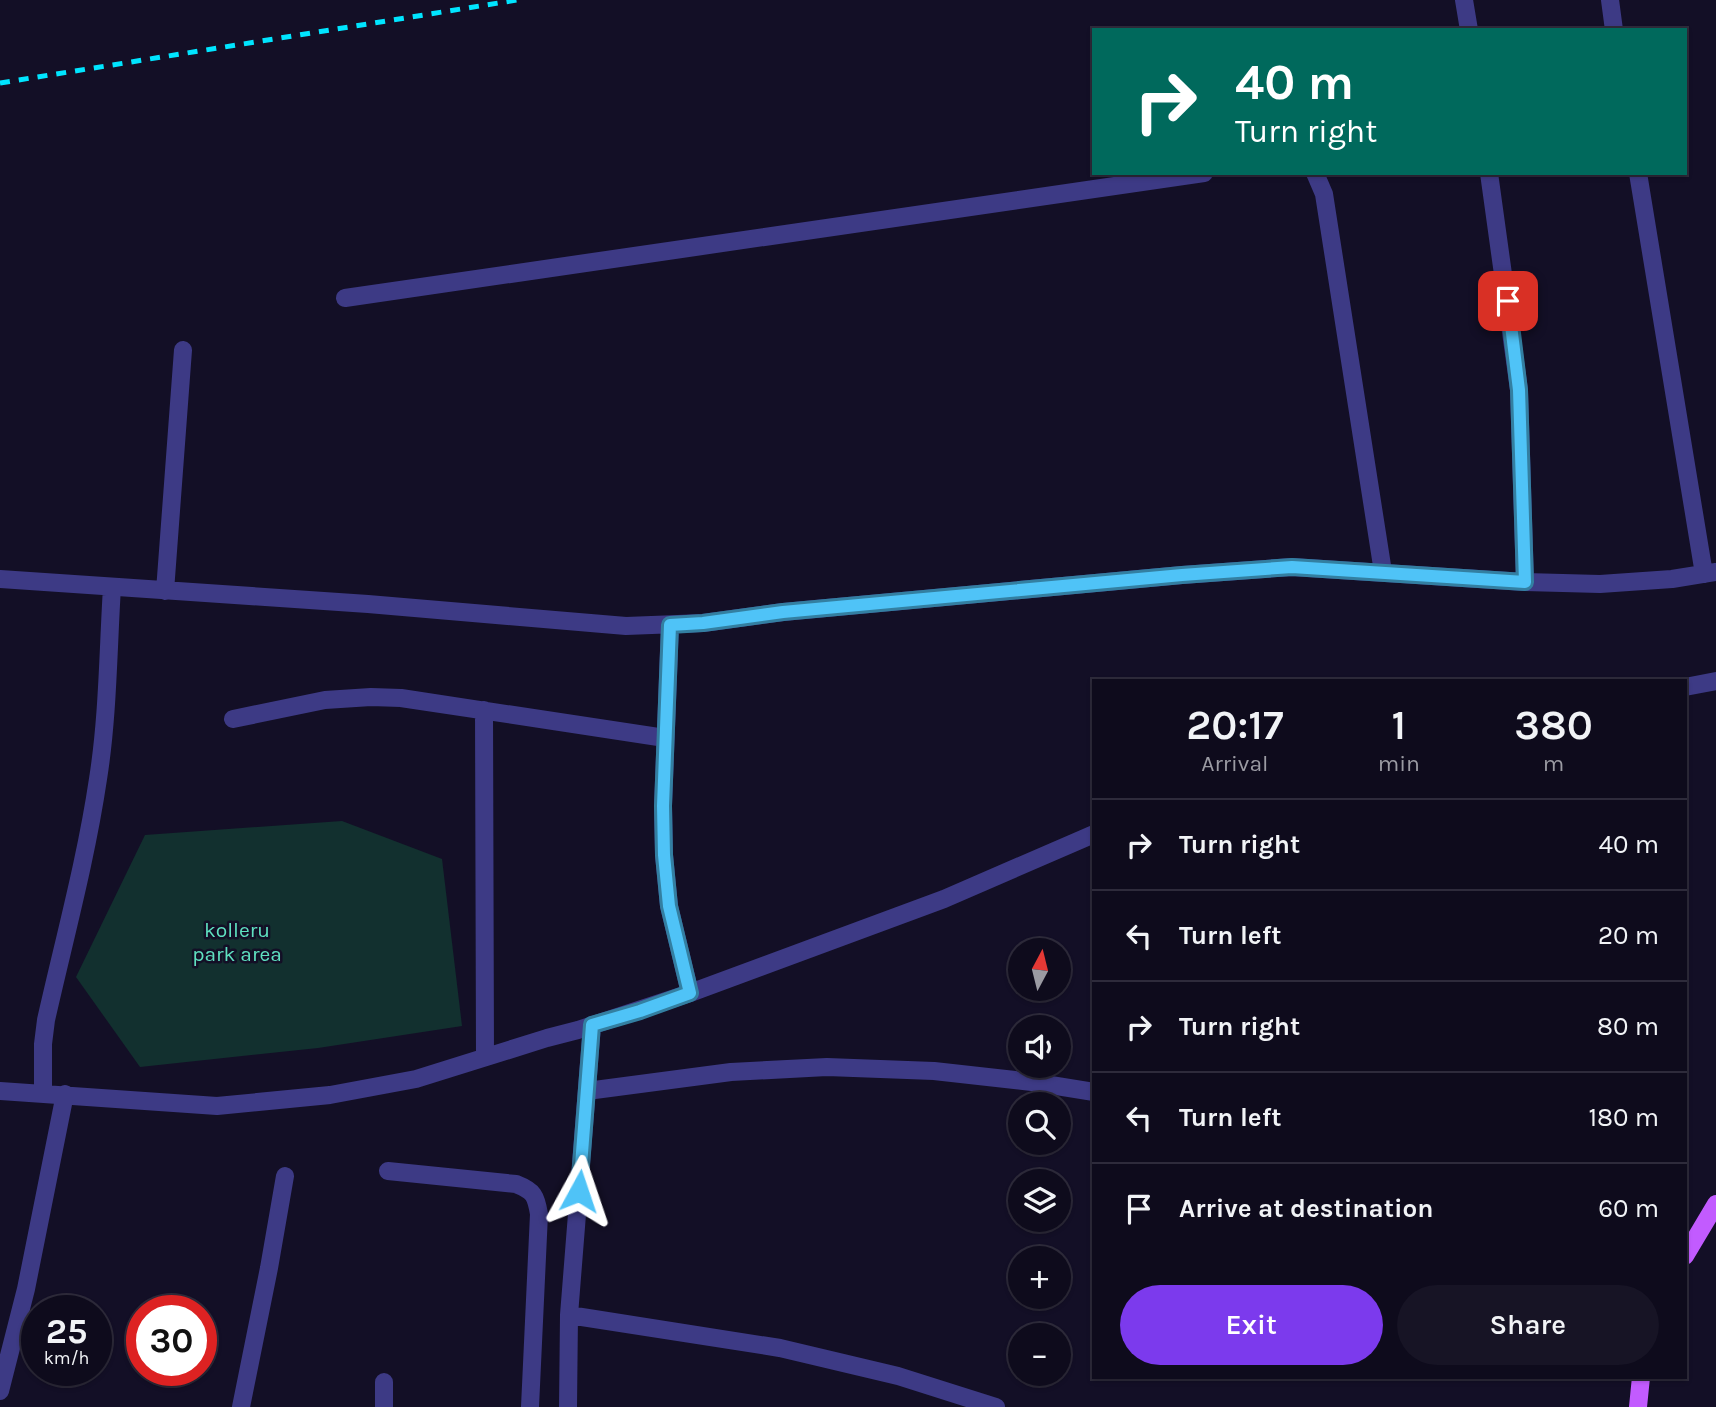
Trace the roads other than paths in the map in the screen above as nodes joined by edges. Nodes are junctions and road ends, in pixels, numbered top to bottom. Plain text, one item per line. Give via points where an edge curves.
1 (1464, 0) edge
2 (1609, 0) edge
3 (1469, 28) edge
4 (1614, 28) edge
5 (1190, 175) edge
6 (1316, 175) edge
7 (1489, 175) edge
8 (1638, 175) edge
9 (345, 298) dead end
10 (183, 350) dead end
11 (1383, 572) junction
12 (1710, 573) edge
13 (0, 579) edge
14 (1525, 582) junction
15 (112, 587) junction
16 (165, 591) junction
17 (670, 625) junction
18 (1716, 681) edge
19 (1687, 687) edge
20 (484, 710) junction
21 (233, 719) dead end
22 (665, 738) junction
23 (1092, 835) edge
24 (690, 993) junction
25 (585, 1028) junction
26 (485, 1057) junction
27 (0, 1091) edge
28 (587, 1091) junction
29 (1092, 1092) edge
30 (43, 1093) junction
31 (65, 1094) junction
32 (388, 1171) dead end
33 (285, 1177) dead end
34 (1714, 1210) edge
35 (1687, 1253) edge
36 (569, 1315) junction
37 (1641, 1379) edge
38 (384, 1382) dead end
39 (0, 1391) edge
40 (241, 1407) edge
41 (384, 1407) edge
42 (530, 1407) edge
43 (568, 1407) edge
44 (996, 1407) edge
45 (1639, 1407) edge

1 - 3 street
2 - 4 street
5 - 9 street
6 - 11 street via 1324,194
7 - 14 street via 1519,390
8 - 12 street
10 - 16 street
11 - 14 street
11 - 17 street via 1292,567 1182,575
12 - 14 street via 1600,584
13 - 15 street
15 - 16 street
15 - 30 street via 99,777 46,1020
16 - 17 street via 626,626
17 - 22 street
18 - 19 street
20 - 21 street via 371,697 325,700
20 - 22 street
20 - 26 street
22 - 24 street via 664,855 669,906
23 - 24 street via 944,899
24 - 25 street
25 - 26 street
25 - 28 street
26 - 31 street via 416,1079 330,1096 218,1106
27 - 30 street
28 - 29 street via 731,1072 827,1067 934,1071
28 - 36 street
30 - 31 street
31 - 39 street via 26,1289
32 - 42 street via 516,1184 536,1198
33 - 40 street
34 - 35 main road
36 - 43 street
36 - 44 street via 780,1349 898,1376
37 - 45 main road
38 - 41 street

